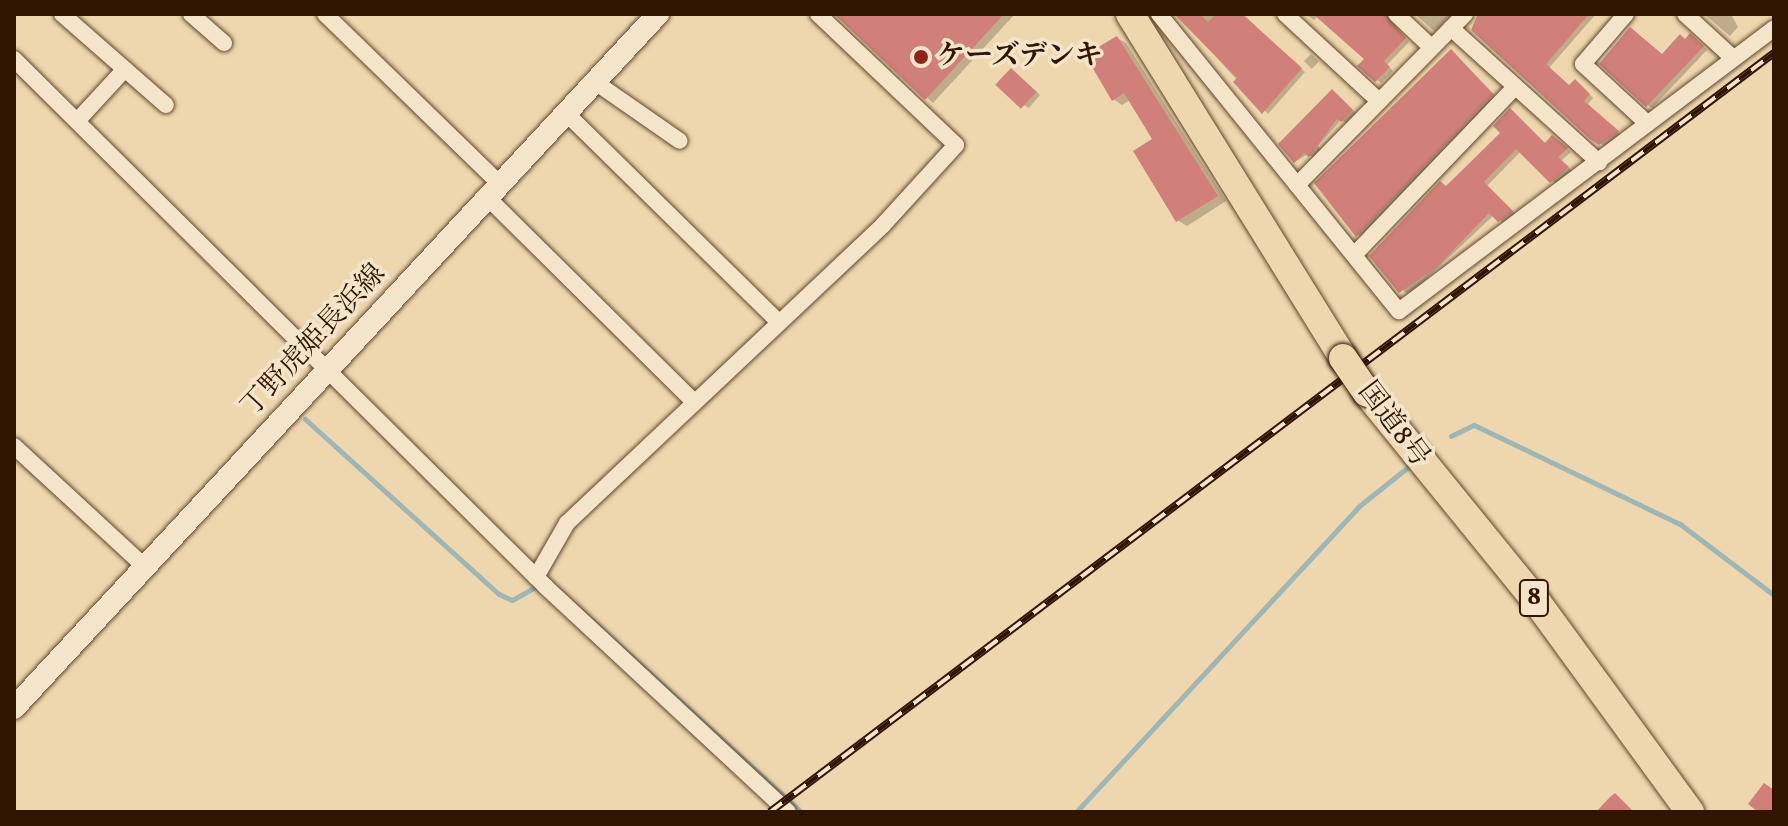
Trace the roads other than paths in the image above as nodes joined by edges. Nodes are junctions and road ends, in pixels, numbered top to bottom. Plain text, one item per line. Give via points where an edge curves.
1 (62, 14) edge
2 (191, 14) edge
3 (325, 14) edge
4 (658, 14) edge
5 (818, 14) edge
6 (1130, 14) edge
7 (1159, 14) edge
8 (1285, 14) edge
9 (1396, 14) edge
10 (1465, 14) edge
11 (1626, 14) edge
12 (1685, 14) edge
13 (1451, 28) junction
14 (1774, 28) edge
15 (224, 43) dead end
16 (1431, 47) junction
17 (1732, 57) junction
18 (14, 59) edge
19 (125, 69) junction
20 (595, 82) junction
21 (1515, 87) junction
22 (1379, 101) junction
23 (166, 105) dead end
24 (566, 113) junction
25 (78, 120) junction
26 (1647, 123) junction
27 (680, 141) dead end
28 (1599, 162) junction
29 (1297, 185) junction
30 (494, 191) junction
31 (1354, 255) junction
32 (779, 322) junction
33 (329, 370) junction
34 (694, 402) junction
35 (14, 446) edge
36 (144, 566) junction
37 (536, 577) junction
38 (14, 708) edge
39 (788, 812) edge
40 (1690, 812) edge

1 - 19 street
2 - 15 street
3 - 30 street
4 - 20 main road, 丁野虎姫長浜線
5 - 32 street via 956,145 883,225
6 - 40 highway, 国道8号 / 8, bridge via 1367,393 1537,602
7 - 29 street
8 - 22 street
9 - 16 street
10 - 13 street
11 - 26 street via 1583,64
12 - 17 street
13 - 16 street
13 - 21 street
14 - 17 street
16 - 22 street
17 - 26 street
18 - 25 street
19 - 23 street
19 - 25 street
20 - 24 main road, 丁野虎姫長浜線
20 - 27 street
21 - 28 street
21 - 31 street
22 - 29 street
24 - 30 main road, 丁野虎姫長浜線
24 - 32 street
25 - 33 street
26 - 28 street
28 - 31 street via 1399,311
29 - 31 street
30 - 33 main road, 丁野虎姫長浜線
30 - 34 street
32 - 34 street
33 - 36 main road, 丁野虎姫長浜線
33 - 37 street
34 - 37 street via 567,523
35 - 36 street
36 - 38 main road, 丁野虎姫長浜線
37 - 39 street

